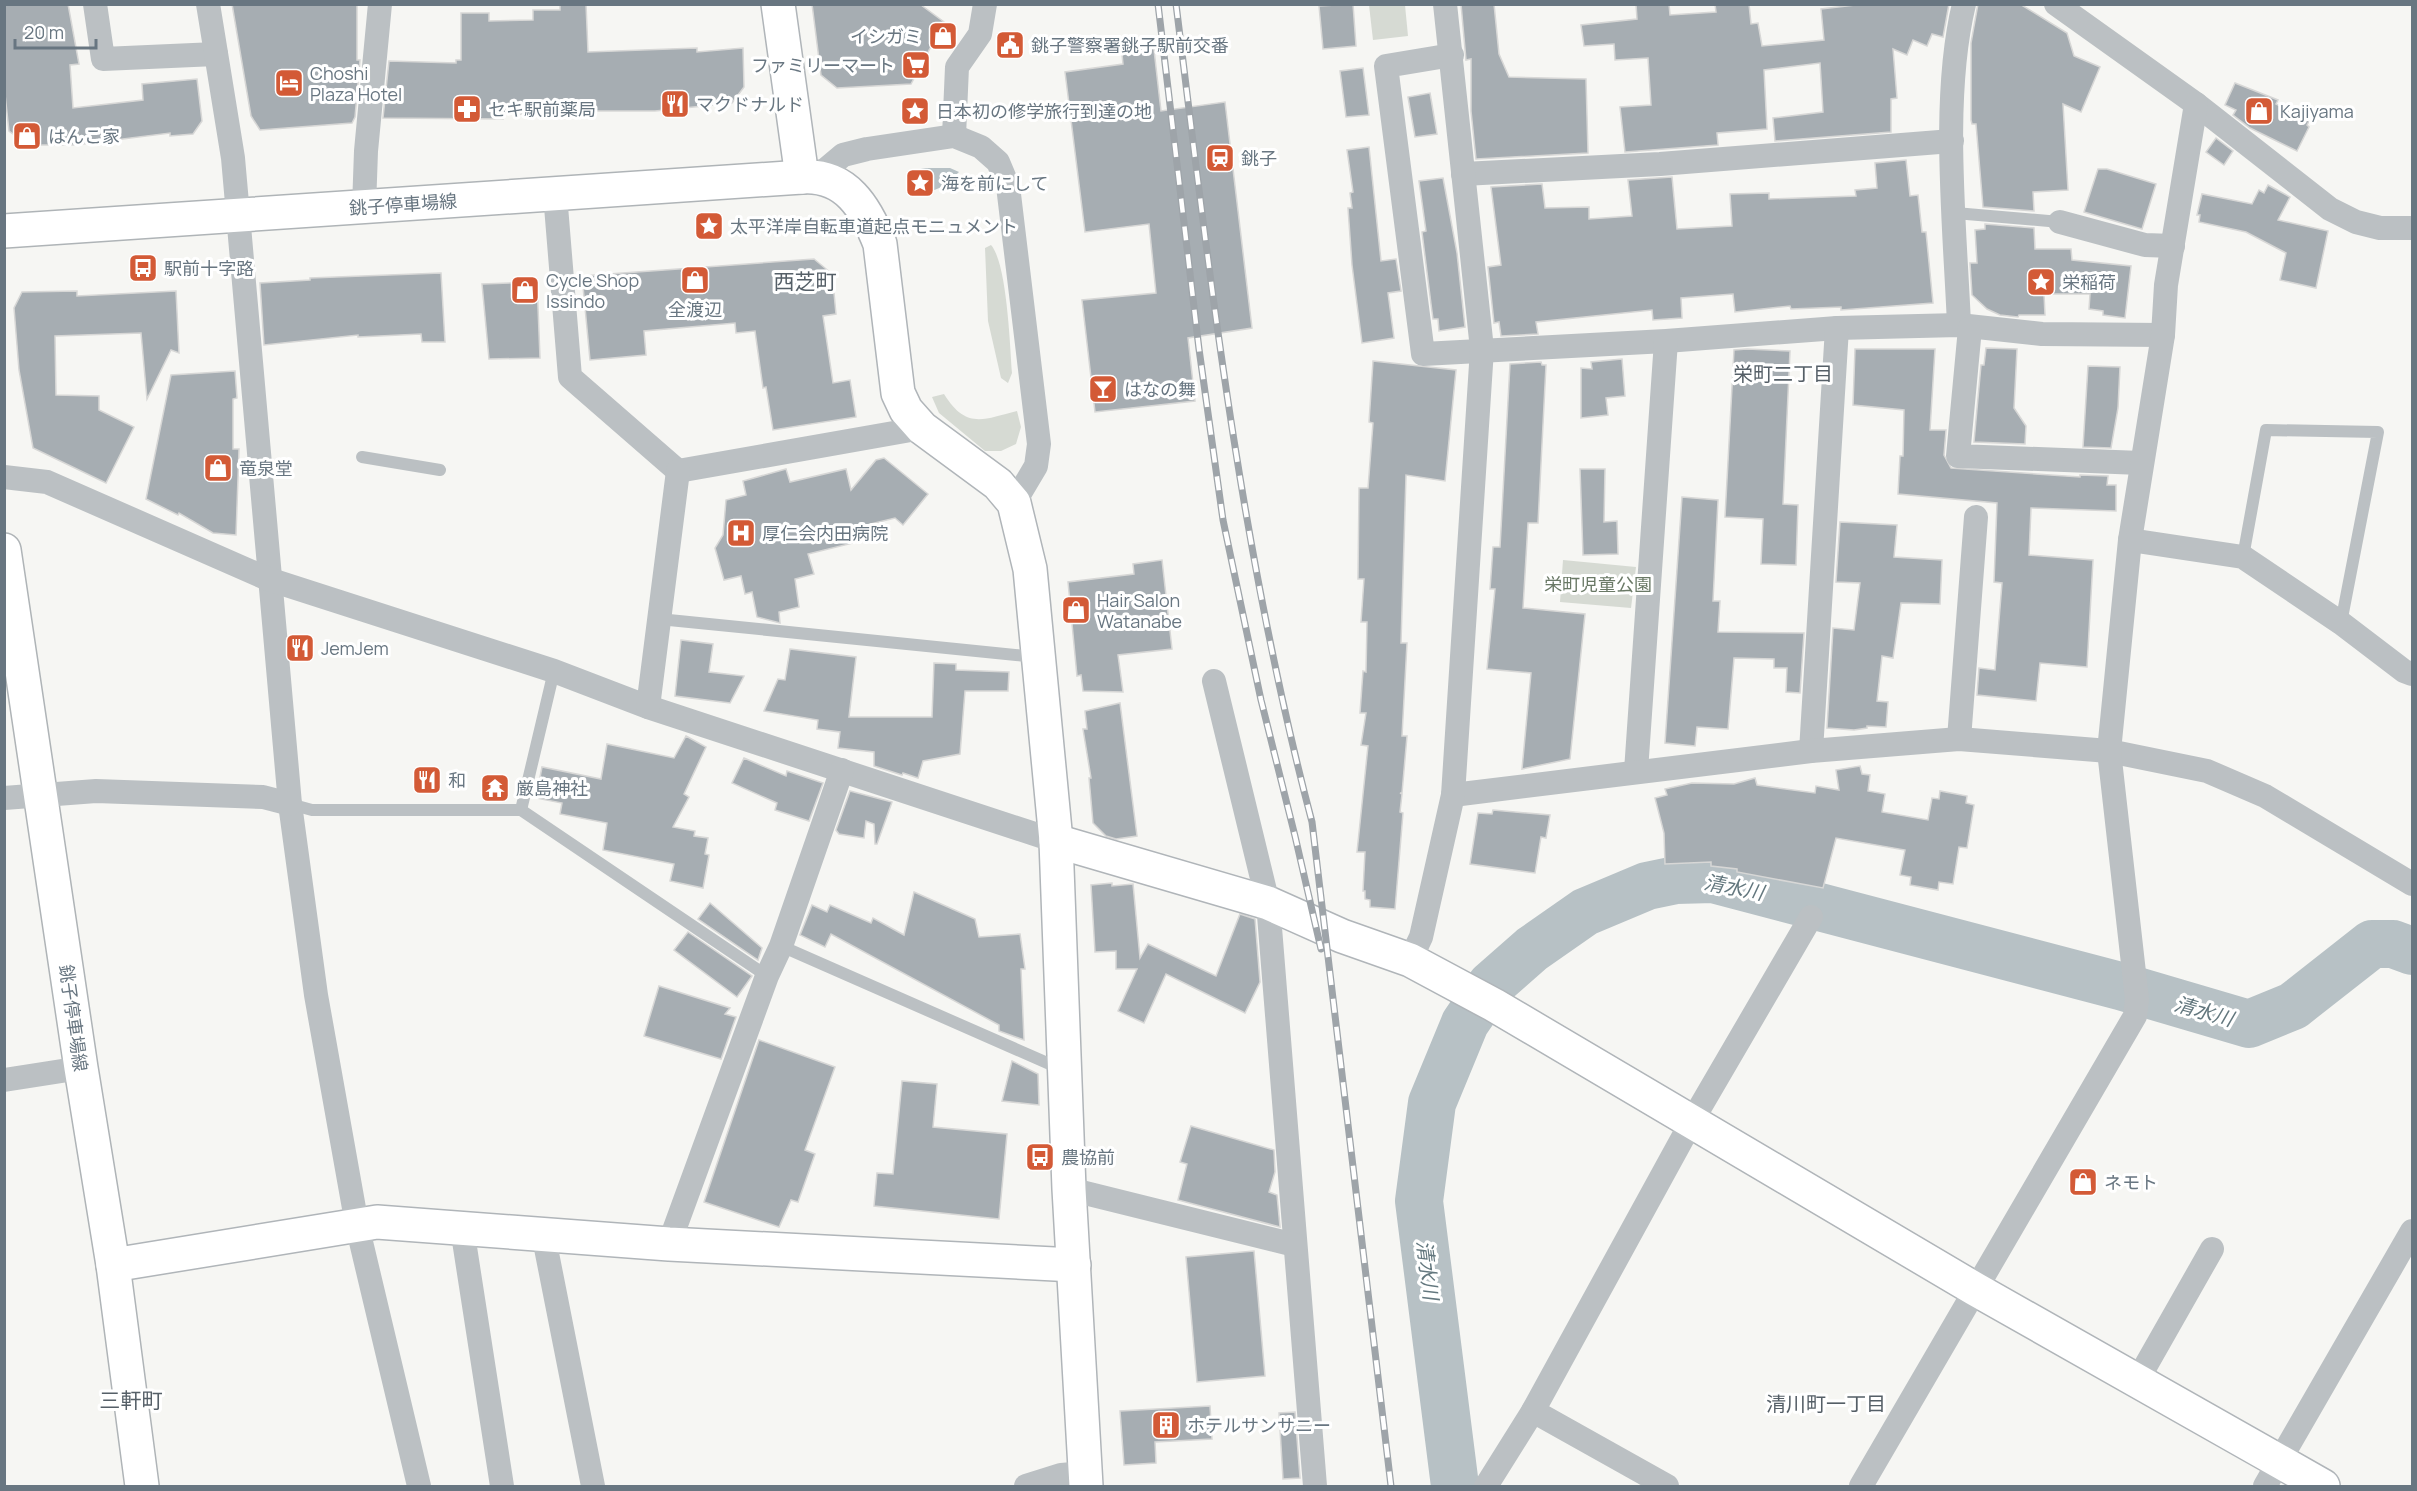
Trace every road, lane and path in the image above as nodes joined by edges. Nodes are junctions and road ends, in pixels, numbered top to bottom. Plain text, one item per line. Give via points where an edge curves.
1 (95, 4) edge
2 (208, 4) edge
3 (380, 4) edge
4 (778, 4) edge
5 (985, 4) edge
6 (1446, 4) edge
7 (1965, 4) edge
8 (2056, 4) edge
9 (216, 54) junction
10 (1452, 55) junction
11 (2196, 104) junction
12 (954, 136) junction
13 (1952, 141) junction
14 (1463, 174) junction
15 (810, 176) junction
16 (555, 194) junction
17 (364, 207) junction
18 (1955, 213) junction
19 (239, 215) junction
20 (2060, 222) joint
21 (2412, 228) edge
22 (4, 231) edge
23 (2173, 246) junction
24 (1965, 326) junction
25 (1837, 328) junction
26 (2163, 335) junction
27 (1666, 341) junction
28 (1482, 349) junction
29 (922, 428) junction
30 (362, 457) dead end
31 (2141, 463) junction
32 (441, 470) dead end
33 (678, 471) junction
34 (4, 477) edge
35 (1014, 503) junction
36 (1976, 517) dead end
37 (2130, 540) junction
38 (4, 550) edge
39 (2243, 558) junction
40 (268, 579) junction
41 (659, 619) junction
42 (2342, 623) junction
43 (1040, 658) junction
44 (554, 671) junction
45 (2412, 674) edge
46 (1214, 681) dead end
47 (648, 707) junction
48 (1959, 739) junction
49 (1811, 751) junction
50 (2109, 751) junction
51 (842, 770) junction
52 (1636, 771) junction
53 (1453, 795) junction
54 (42, 797) junction
55 (4, 798) edge
56 (290, 804) junction
57 (521, 810) junction
58 (1056, 841) junction
59 (2412, 884) edge
60 (1268, 903) junction
61 (1811, 917) dead end
62 (781, 946) junction
63 (1410, 960) junction
64 (767, 976) junction
65 (81, 1068) junction
66 (1065, 1070) junction
67 (4, 1080) edge
68 (1692, 1121) junction
69 (1069, 1189) junction
70 (357, 1225) junction
71 (462, 1228) junction
72 (543, 1233) junction
73 (669, 1244) junction
74 (1295, 1245) junction
75 (2409, 1245) edge
76 (2212, 1249) dead end
77 (112, 1265) junction
78 (1074, 1265) junction
79 (1975, 1289) junction
80 (2137, 1381) junction
81 (1533, 1411) junction
82 (2272, 1474) edge
83 (1085, 1480) edge
84 (142, 1486) edge
85 (419, 1486) edge
86 (502, 1486) edge
87 (593, 1486) edge
88 (1026, 1486) edge
89 (1315, 1486) edge
90 (1486, 1486) edge
91 (1667, 1486) edge
92 (1861, 1486) edge
93 (2323, 1486) edge

1 - 9 street via 103,59
2 - 9 street
3 - 17 street
4 - 15 street
5 - 12 street via 980,34 957,67
6 - 10 street
7 - 13 street via 1956,37
8 - 11 street
9 - 19 street
10 - 14 street
10 - 28 street via 1386,66 1423,354
11 - 21 street via 2330,209 2372,226
11 - 23 street
12 - 15 street via 843,155
12 - 35 street via 981,147 998,162 1008,186 1039,444 1036,466
13 - 14 street via 1660,164
13 - 18 street
14 - 28 street
15 - 16 street, 銚子停車場線
15 - 29 street via 854,195 871,221 880,244 898,393 906,410
16 - 17 street, 銚子停車場線
16 - 33 street via 570,377
17 - 19 street, 銚子停車場線
18 - 20 lane
18 - 24 street
19 - 22 street, 銚子停車場線
19 - 40 street
20 - 23 street via 2145,245
23 - 26 street
24 - 25 street
24 - 26 street via 2042,334
24 - 31 street via 1958,456
25 - 27 street
25 - 49 street
26 - 31 street
27 - 28 street
27 - 52 street
28 - 53 street
29 - 33 street
29 - 35 street via 998,484
30 - 32 lane
31 - 37 street
33 - 41 street
34 - 40 street via 47,482
35 - 43 street via 1030,569
36 - 48 street
37 - 39 street
37 - 50 street
38 - 54 street, 銚子停車場線
39 - 42 street
39 - 42 lane via 2266,430 2378,432
40 - 44 street
40 - 56 street
41 - 43 lane
41 - 47 street
42 - 45 street
43 - 58 street
44 - 47 street
44 - 57 lane
46 - 60 street
47 - 51 street
48 - 49 street
48 - 50 street
49 - 52 street
50 - 59 street via 2207,771 2265,796
50 - 79 street via 2137,999 2135,1016
51 - 58 street
51 - 62 street
52 - 53 street
53 - 63 street via 1421,937
54 - 55 street
54 - 56 street via 96,791 263,797
54 - 65 street, 銚子停車場線
56 - 57 lane via 312,810
56 - 70 street via 316,995
57 - 64 lane
58 - 60 street
58 - 66 street
60 - 63 street via 1342,936
60 - 74 street
61 - 68 street
62 - 64 street
62 - 66 lane
63 - 68 street
64 - 73 street
65 - 67 street
65 - 77 street, 銚子停車場線
66 - 69 street
68 - 79 street
68 - 81 street
69 - 74 street
69 - 78 street
70 - 71 street via 377,1222
70 - 77 street
70 - 85 street
71 - 72 street
71 - 86 street
72 - 73 street
72 - 87 street
73 - 78 street
74 - 89 street
75 - 82 street
76 - 80 street
77 - 84 street, 銚子停車場線
78 - 83 street
79 - 80 street
79 - 92 street
80 - 82 street
81 - 90 street
81 - 91 street
82 - 93 street
83 - 88 street via 1061,1475

